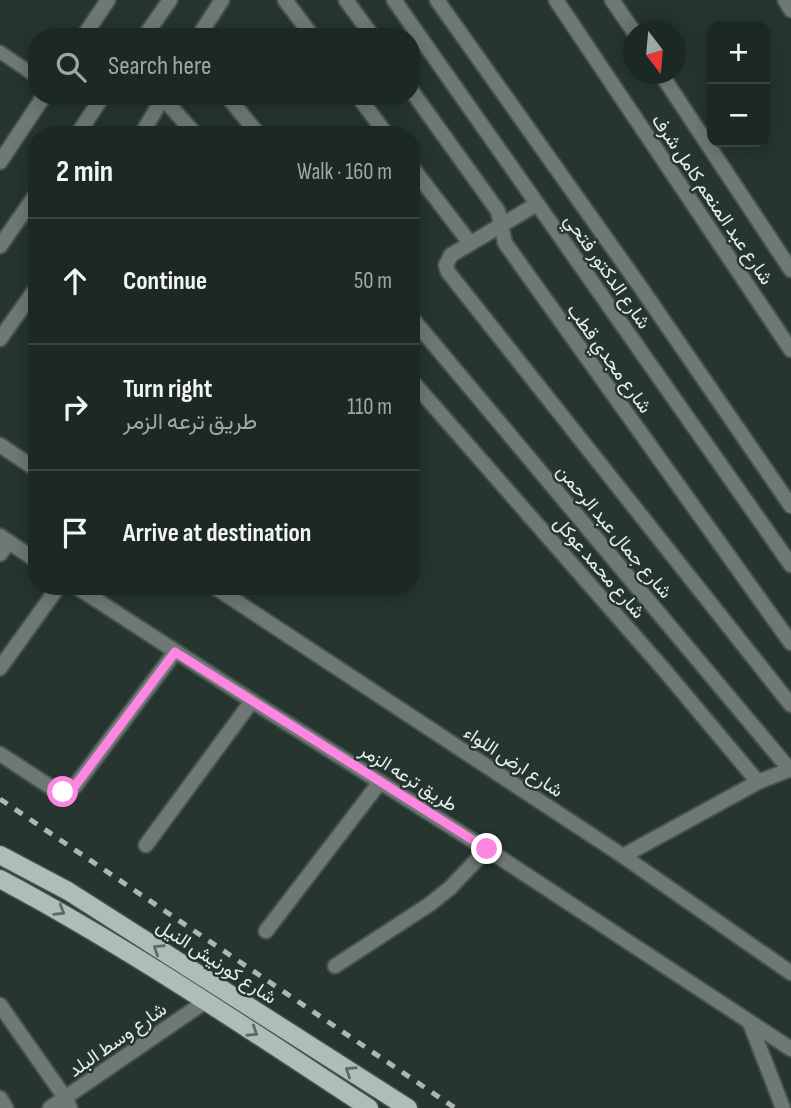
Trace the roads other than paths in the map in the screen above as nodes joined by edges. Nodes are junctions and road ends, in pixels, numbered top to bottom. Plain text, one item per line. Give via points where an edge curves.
1 (108, 0) edge
2 (170, 0) edge
3 (222, 0) edge
4 (285, 0) edge
5 (346, 0) edge
6 (394, 0) edge
7 (437, 0) edge
8 (556, 0) edge
9 (612, 0) edge
10 (785, 0) edge
11 (791, 9) edge
12 (626, 21) edge
13 (89, 28) edge
14 (150, 28) edge
15 (204, 28) edge
16 (306, 28) edge
17 (366, 28) edge
18 (414, 28) edge
19 (420, 37) edge
20 (0, 52) edge
21 (28, 71) edge
22 (668, 84) edge
23 (420, 103) edge
24 (38, 105) edge
25 (97, 105) edge
26 (159, 105) edge
27 (171, 105) edge
28 (234, 105) edge
29 (365, 105) edge
30 (83, 126) edge
31 (146, 126) edge
32 (188, 126) edge
33 (252, 126) edge
34 (380, 126) edge
35 (0, 162) edge
36 (420, 178) edge
37 (537, 204) junction
38 (28, 206) edge
39 (500, 227) junction
40 (470, 243) junction
41 (0, 246) edge
42 (791, 270) edge
43 (28, 300) edge
44 (420, 328) edge
45 (0, 339) edge
46 (791, 350) edge
47 (420, 390) edge
48 (0, 445) edge
49 (28, 464) edge
50 (791, 506) edge
51 (3, 544) edge
52 (28, 556) edge
53 (791, 565) edge
54 (53, 595) edge
55 (92, 595) edge
56 (227, 595) edge
57 (791, 643) edge
58 (175, 652) junction
59 (0, 668) edge
60 (252, 701) junction
61 (791, 705) edge
62 (0, 754) edge
63 (790, 769) edge
64 (380, 782) junction
65 (758, 782) junction
66 (146, 845) dead end
67 (487, 849) junction
68 (0, 855) edge
69 (623, 856) junction
70 (0, 879) edge
71 (266, 931) dead end
72 (335, 966) dead end
73 (791, 973) edge
74 (206, 1001) junction
75 (0, 1005) edge
76 (750, 1023) junction
77 (791, 1049) edge
78 (0, 1098) edge
79 (68, 1103) edge
80 (6, 1108) edge
81 (50, 1108) edge
82 (369, 1108) edge
83 (408, 1108) edge
84 (783, 1108) edge

1 - 13 street
2 - 14 street
3 - 15 street
4 - 16 street
5 - 17 street
6 - 18 street, شارع الدكتور فتحي
7 - 50 street
8 - 46 street, شارع عبد المنعم كامل شرف
9 - 12 street
10 - 11 street
19 - 37 street, شارع الدكتور فتحي
20 - 21 lane
22 - 42 street
23 - 39 street, شارع مجدي قطب via 498,211
24 - 35 street
25 - 30 street
26 - 31 street
27 - 32 street
28 - 33 street
29 - 34 street
36 - 40 street
37 - 39 street
37 - 53 street, شارع الدكتور فتحي
38 - 41 street
39 - 40 street
39 - 57 street, شارع مجدي قطب via 505,243
40 - 61 street via 447,259 448,272
43 - 45 street
44 - 63 street, شارع جمال عبد الرحمن
47 - 65 street, شارع محمد عوكل
48 - 49 street
51 - 52 street
54 - 59 street
55 - 58 street, طريق ترعه الزمر
56 - 69 street, شارع ارض اللواء
58 - 60 street, طريق ترعه الزمر
58 - 62 street via 75,786 59,792
60 - 64 street, طريق ترعه الزمر
60 - 66 street
63 - 65 street
64 - 67 street, طريق ترعه الزمر
64 - 71 street
65 - 69 street
67 - 72 street via 430,904
67 - 76 street, طريق ترعه الزمر
83 -> 68 main road, شارع كورنيش النيل via 68,891
69 - 73 street, شارع ارض اللواء
70 -> 74 main road, شارع كورنيش النيل
74 - 79 street, شارع وسط البلد
74 -> 82 main road, شارع كورنيش النيل
75 - 79 street
76 - 77 street, طريق ترعه الزمر
76 - 84 street
78 - 80 street
79 - 81 street, شارع وسط البلد

